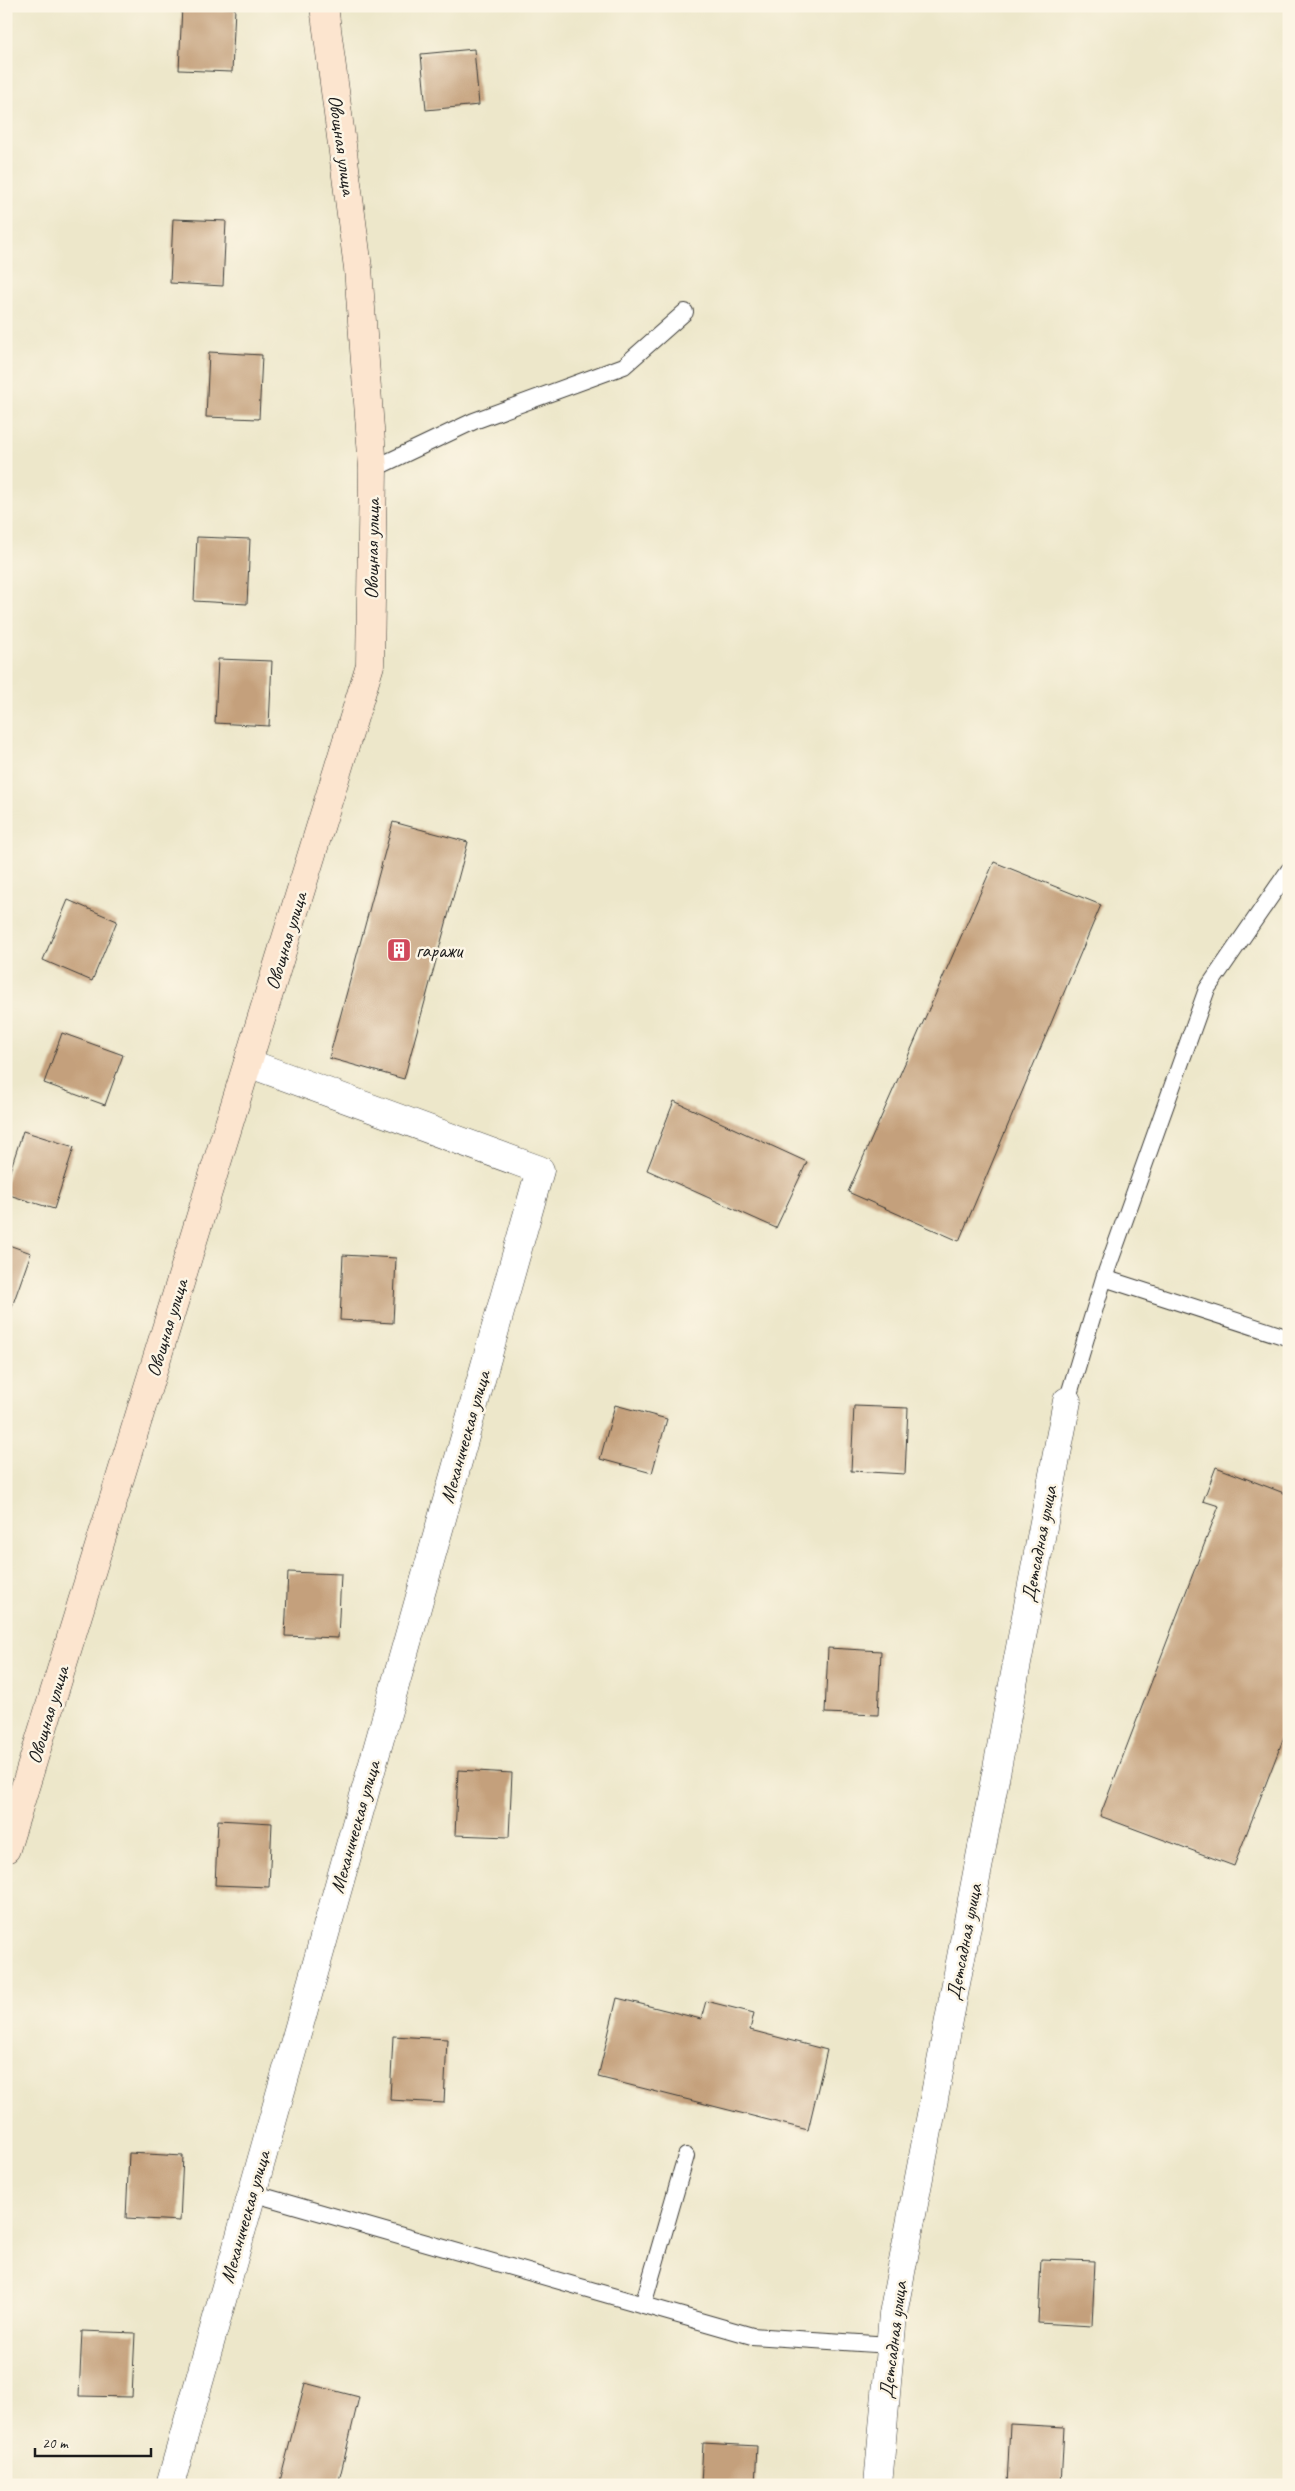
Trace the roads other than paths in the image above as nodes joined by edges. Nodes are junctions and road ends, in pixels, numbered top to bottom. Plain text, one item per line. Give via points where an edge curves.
1 (324, 6) edge
2 (685, 312) dead end
3 (374, 469) junction
4 (1289, 870) edge
5 (248, 1063) junction
6 (1104, 1278) junction
7 (1289, 1338) edge
8 (1066, 1401) joint
9 (6, 1849) edge
10 (686, 2156) dead end
11 (252, 2194) junction
12 (642, 2305) junction
13 (890, 2344) junction
14 (170, 2485) edge
15 (878, 2485) edge

1 - 3 street, Овощная улица via 358,268
2 - 3 lane via 624,366 474,421
3 - 5 street, Овощная улица via 370,665
4 - 6 lane via 1206,989
5 - 9 street, Овощная улица
5 - 11 street, Механическая улица via 540,1170
6 - 7 lane
6 - 8 lane
8 - 13 street, Детсадная улица via 893,2314
10 - 12 lane
11 - 12 lane
11 - 14 street, Механическая улица
12 - 13 lane via 752,2336
13 - 15 street, Детсадная улица

